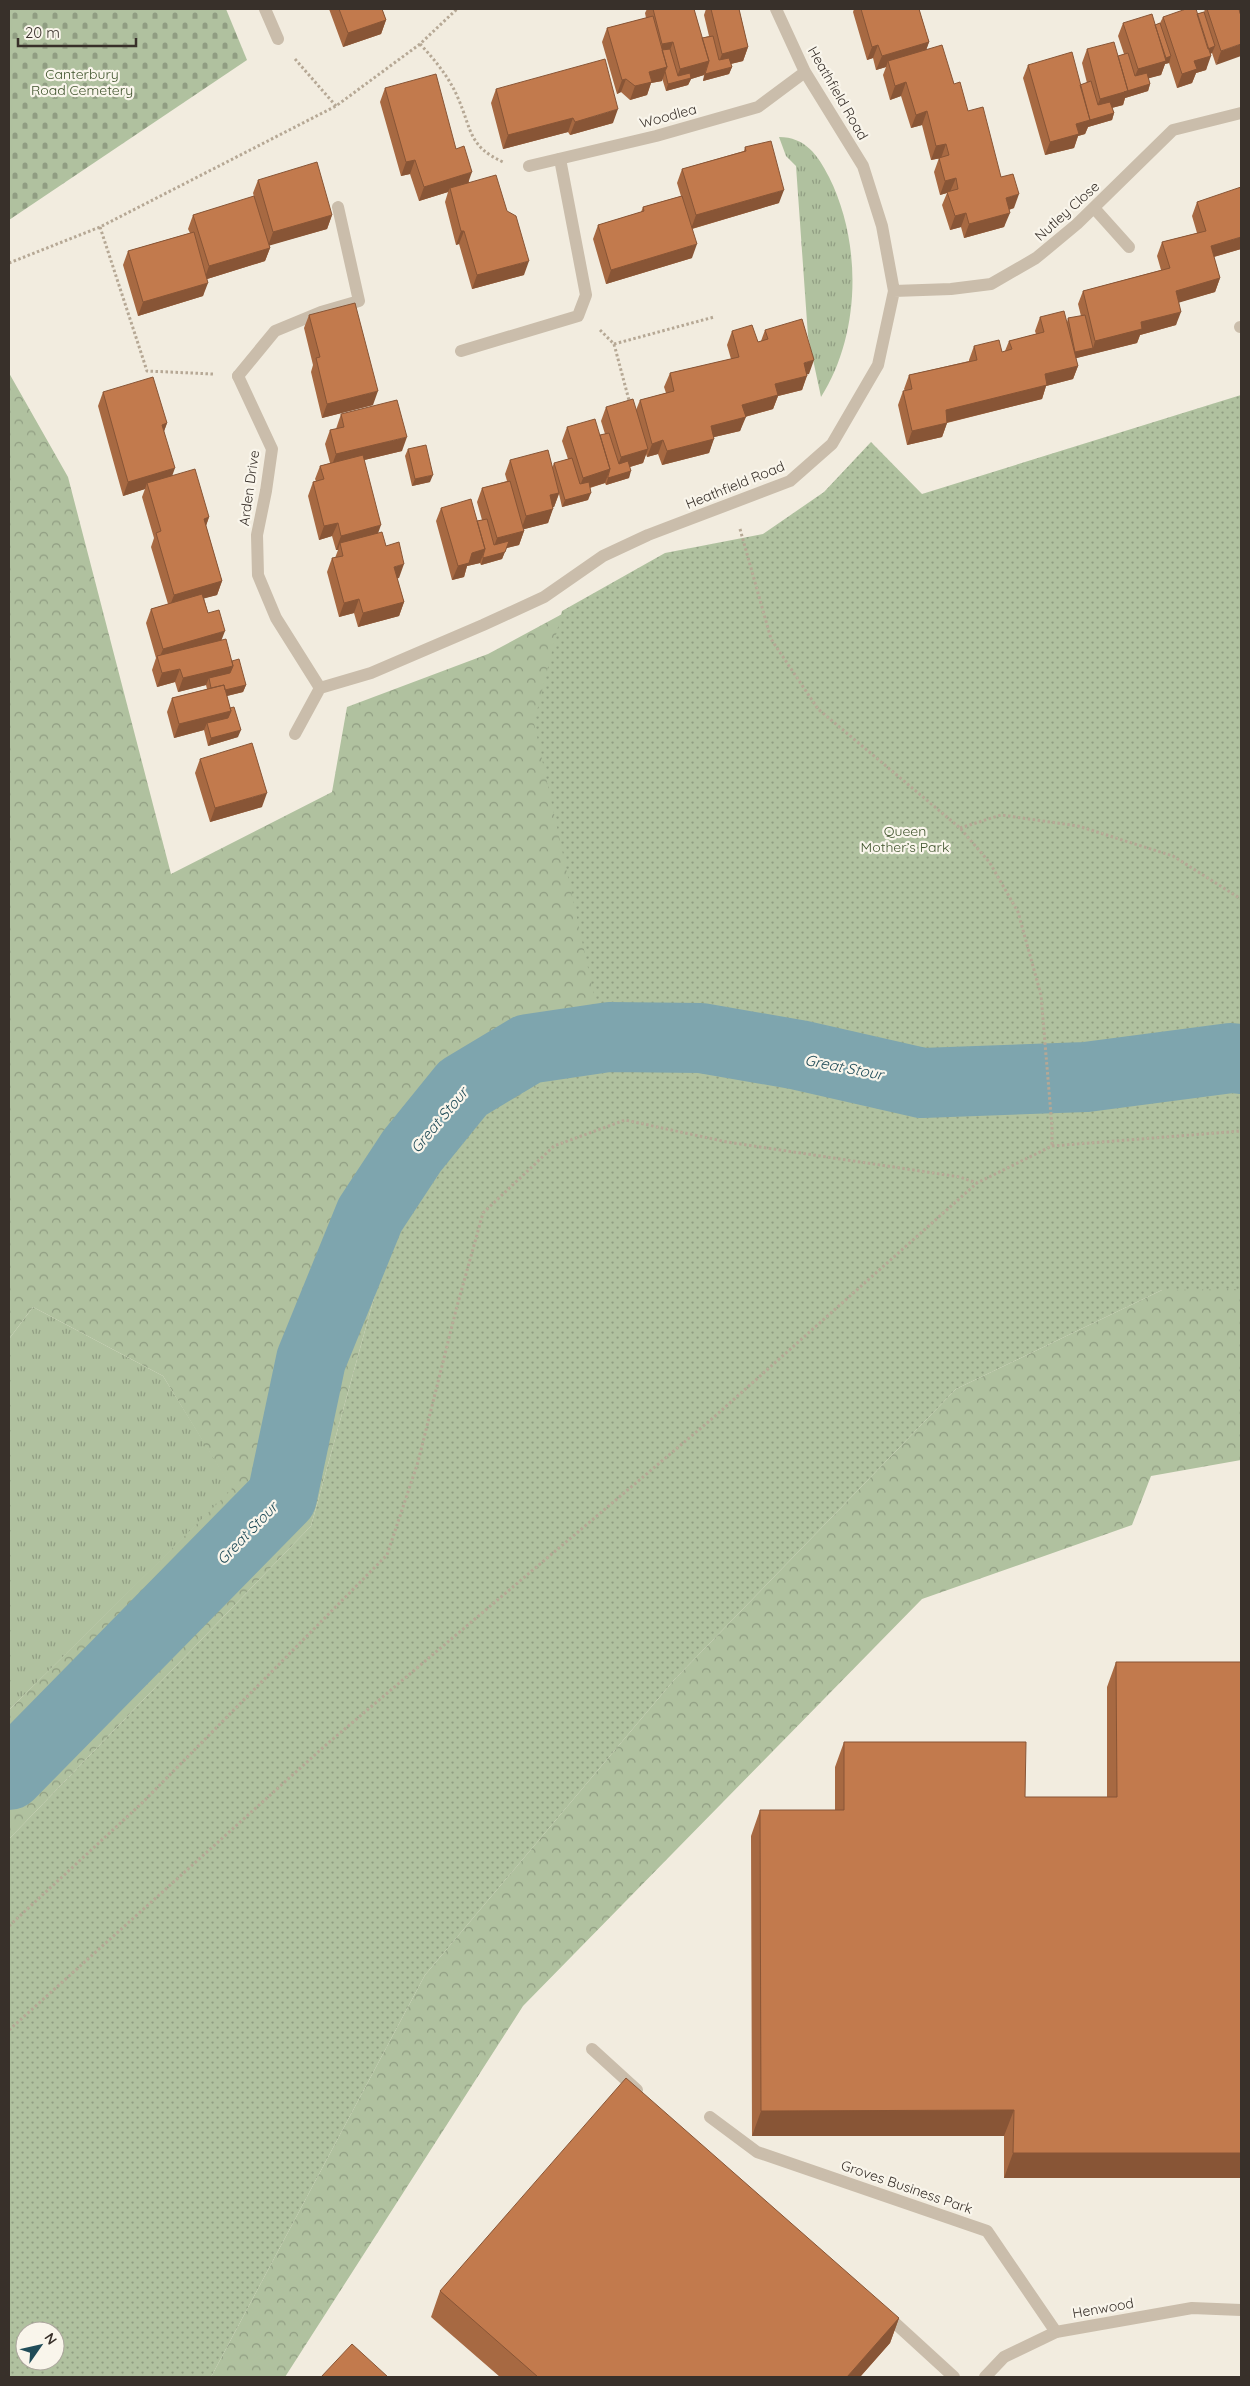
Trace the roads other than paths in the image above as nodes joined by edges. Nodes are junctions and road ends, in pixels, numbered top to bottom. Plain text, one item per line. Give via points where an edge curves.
1 (266, 9) edge
2 (776, 9) edge
3 (278, 39) road end
4 (805, 72) junction
5 (1241, 113) edge
6 (560, 159) junction
7 (529, 166) road end
8 (338, 207) dead end
9 (1094, 208) junction
10 (1129, 247) dead end
11 (894, 291) junction
12 (461, 351) dead end
13 (320, 688) junction
14 (295, 734) dead end
15 (592, 2049) dead end
16 (644, 2096) edge
17 (710, 2117) dead end
18 (873, 2304) edge
19 (1241, 2310) edge
20 (1056, 2332) junction
21 (954, 2377) edge
22 (984, 2377) edge

1 - 3 street
2 - 4 street, Heathfield Road
4 - 6 street, Woodlea via 758,107
4 - 11 street, Heathfield Road via 863,166 882,226
5 - 9 street, Nutley Close via 1173,130
6 - 7 street, Woodlea
6 - 12 street via 586,295 578,316
8 - 13 street, Arden Drive via 359,300 275,331 238,376 272,449 257,535 258,575 276,618
9 - 10 street
9 - 11 street, Nutley Close via 1036,258 991,284
11 - 13 street, Heathfield Road via 878,365 832,444 790,481 648,535 603,556 544,597 483,625 371,673
13 - 14 street
15 - 16 street
17 - 20 street, Groves Business Park via 757,2152 987,2231
18 - 21 street
19 - 20 street, Henwood via 1192,2308
20 - 22 street, Henwood via 1004,2357

